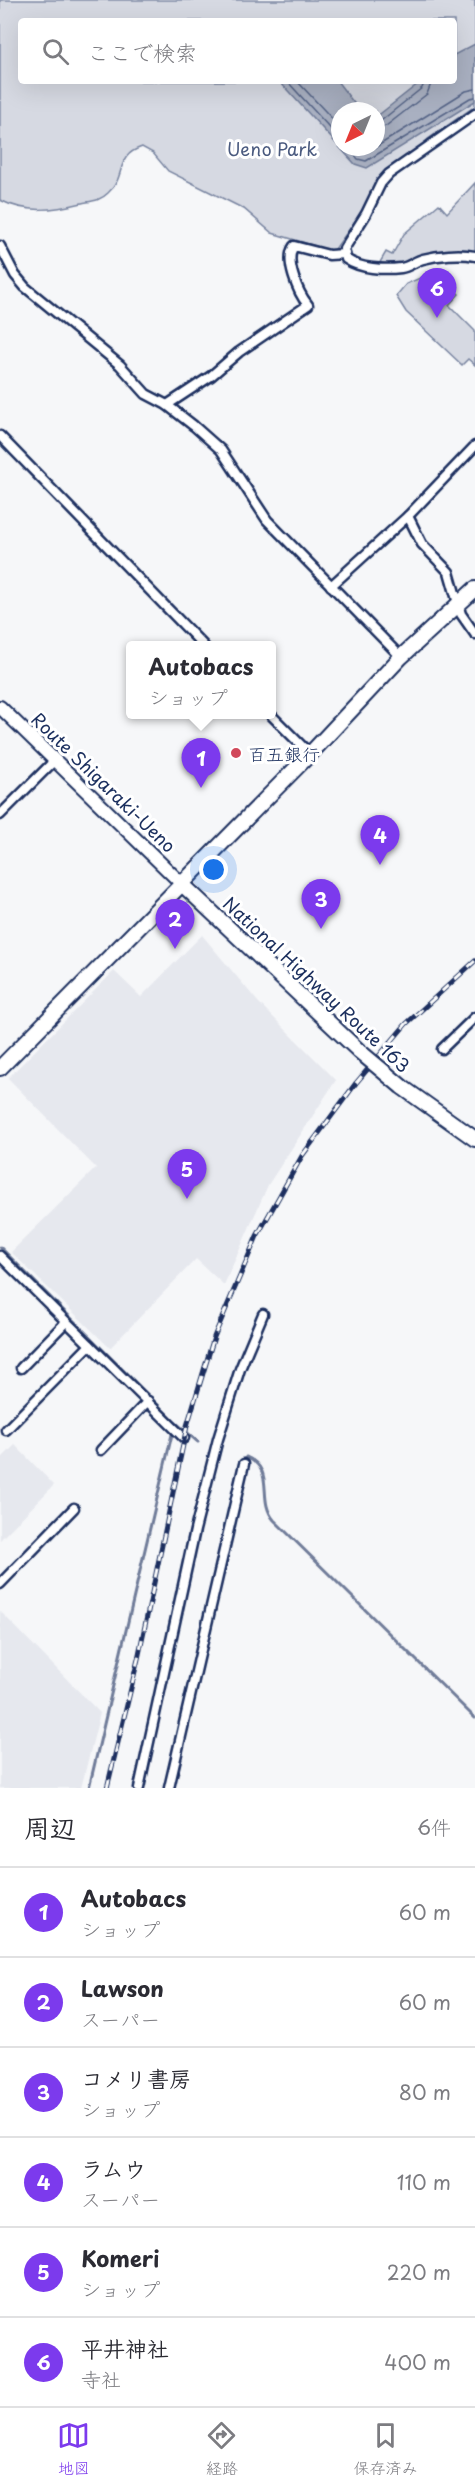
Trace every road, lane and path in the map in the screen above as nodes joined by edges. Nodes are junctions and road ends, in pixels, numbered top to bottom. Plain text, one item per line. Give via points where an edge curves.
1 (475, 114) edge
2 (0, 246) edge
3 (345, 254) junction
4 (475, 256) edge
5 (167, 405) junction
6 (0, 436) edge
7 (475, 446) edge
8 (408, 516) junction
9 (331, 586) junction
10 (475, 589) edge
11 (458, 604) junction
12 (475, 634) edge
13 (200, 641) edge
14 (401, 657) junction
15 (0, 706) edge
16 (275, 719) edge
17 (310, 754) junction
18 (56, 759) junction
19 (0, 815) edge
20 (182, 884) junction
21 (475, 1017) edge
22 (442, 1049) dead end
23 (0, 1068) edge
24 (475, 1139) edge
25 (0, 1256) edge
26 (263, 1314) dead end
27 (66, 1322) junction
28 (90, 1345) junction
29 (21, 1368) dead end
30 (147, 1401) junction
31 (6, 1430) dead end
32 (184, 1438) dead end
33 (101, 1450) dead end
34 (244, 1464) dead end
35 (74, 1508) dead end
36 (0, 1584) edge
37 (139, 1788) edge
38 (169, 1788) edge

1 - 3 street via 385,179 345,245
2 - 5 street via 25,287 120,365 146,394
3 - 4 street via 346,259 359,266 402,268 422,259
3 - 5 street via 329,255 294,246 290,263 308,305
5 - 9 street via 221,450 267,520
6 - 13 street
7 - 8 street
8 - 9 street
8 - 11 street via 422,544 449,572
9 - 14 street
10 - 11 highway
11 - 12 street
11 - 14 highway
14 - 17 highway
15 - 18 main road, Route Shigaraki-Ueno
16 - 17 street
17 - 20 highway
18 - 19 street
18 - 20 main road, Route Shigaraki-Ueno
20 - 23 highway
20 - 24 highway, National Highway Route 163, bridge via 359,1051
21 - 22 street
25 - 27 street
26 - 37 street via 240,1369 218,1439
27 - 28 street
27 - 29 street
28 - 30 street
28 - 31 street
30 - 32 street
30 - 33 street
34 - 38 street
35 - 36 street

